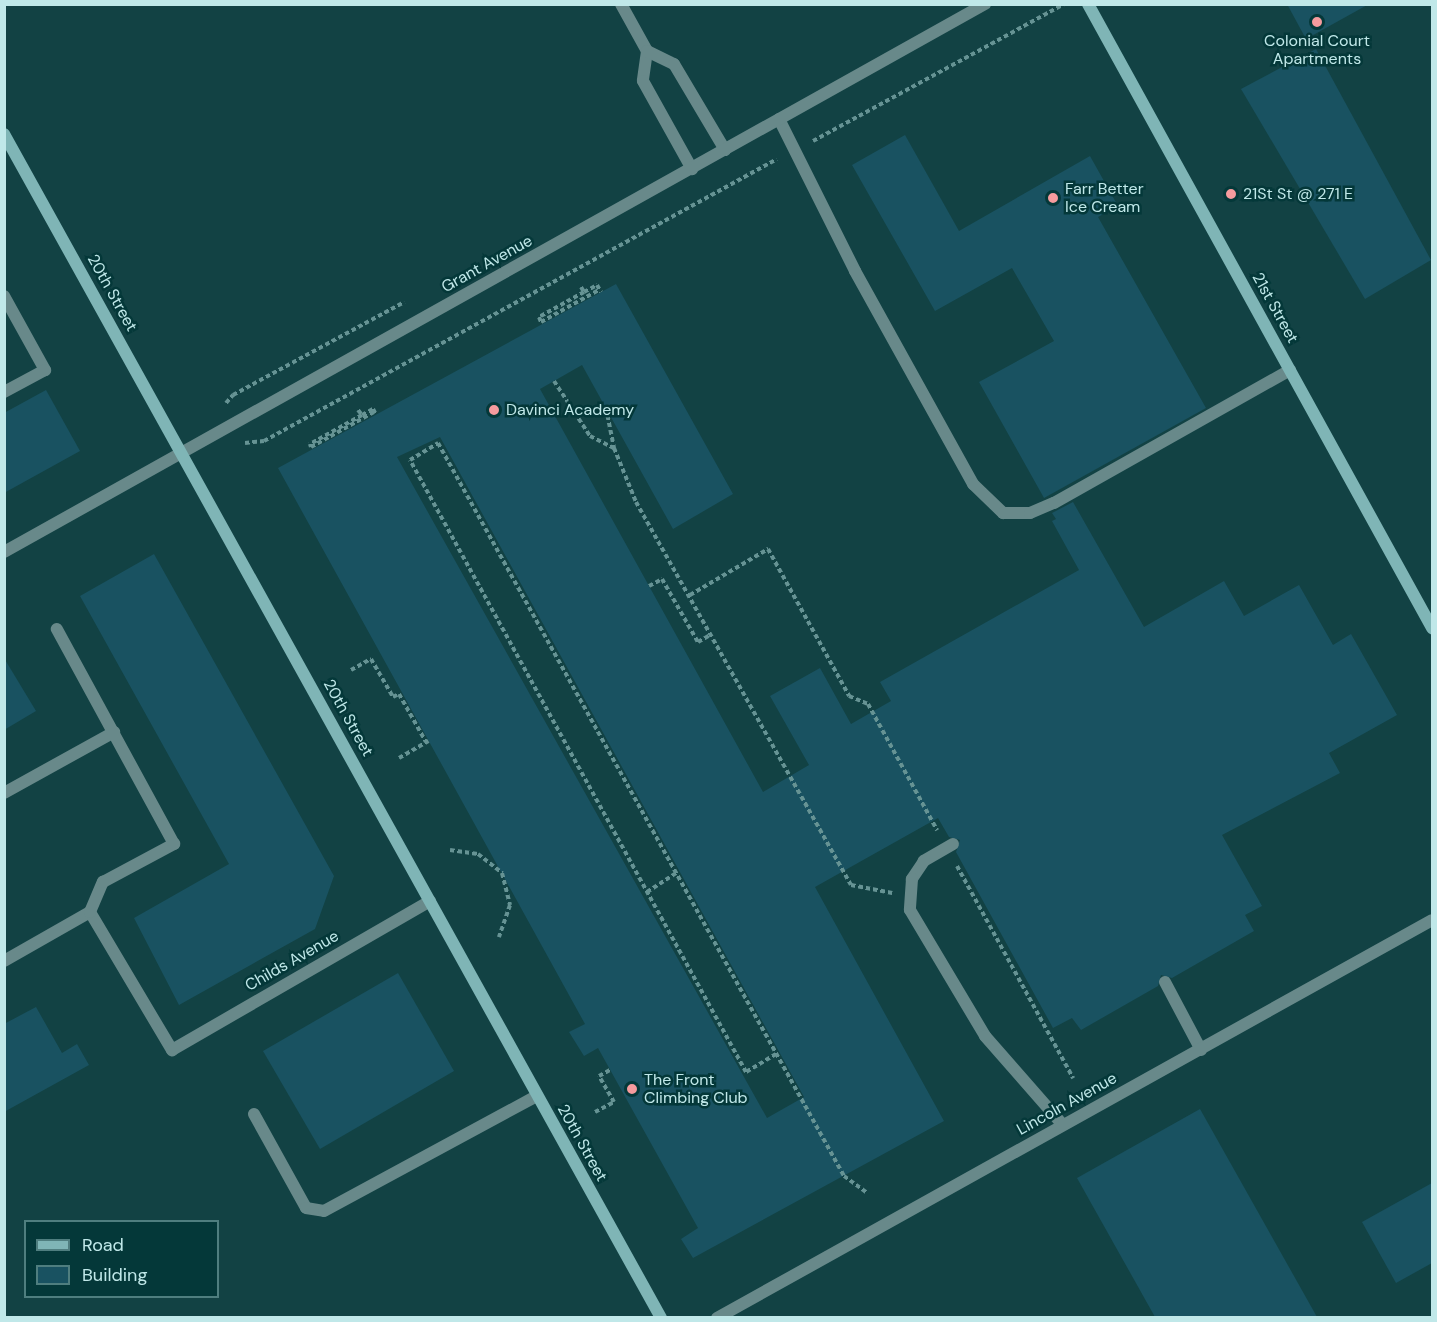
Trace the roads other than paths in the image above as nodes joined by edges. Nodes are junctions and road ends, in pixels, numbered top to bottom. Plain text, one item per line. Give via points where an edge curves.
1 (621, 4) edge
2 (985, 4) edge
3 (1088, 4) edge
4 (647, 51) junction
5 (779, 119) junction
6 (4, 134) edge
7 (725, 150) junction
8 (692, 169) junction
9 (4, 296) edge
10 (1290, 369) junction
11 (4, 392) edge
12 (182, 453) junction
13 (4, 552) edge
14 (57, 628) dead end
15 (1432, 628) edge
16 (114, 732) junction
17 (4, 793) edge
18 (950, 846) road end
19 (430, 901) junction
20 (90, 912) junction
21 (1432, 920) edge
22 (4, 961) edge
23 (1165, 982) dead end
24 (1201, 1050) junction
25 (537, 1096) junction
26 (254, 1114) dead end
27 (1063, 1125) junction
28 (661, 1317) edge
29 (717, 1317) edge

1 - 4 street
2 - 5 street, Grant Avenue
3 - 10 main road, 21st Street
4 - 7 street via 674,64
4 - 8 street via 643,81
5 - 7 street, Grant Avenue
5 - 10 street via 855,271 973,484 1003,513 1030,513 1054,502
6 - 12 main road, 20th Street
7 - 8 street, Grant Avenue
8 - 12 street, Grant Avenue
9 - 11 street via 45,370
10 - 15 main road, 21st Street
12 - 13 street, Grant Avenue
12 - 19 main road, 20th Street
14 - 16 street
16 - 17 street
16 - 20 street via 174,844 103,882
18 - 27 street via 924,861 912,879 910,910 926,943 985,1036
19 - 20 street, Childs Avenue via 172,1050
19 - 25 main road, 20th Street
20 - 22 street
21 - 24 street, Lincoln Avenue
23 - 24 street
24 - 27 street, Lincoln Avenue
25 - 26 street via 324,1210 306,1208
25 - 28 main road, 20th Street
27 - 29 street, Lincoln Avenue

